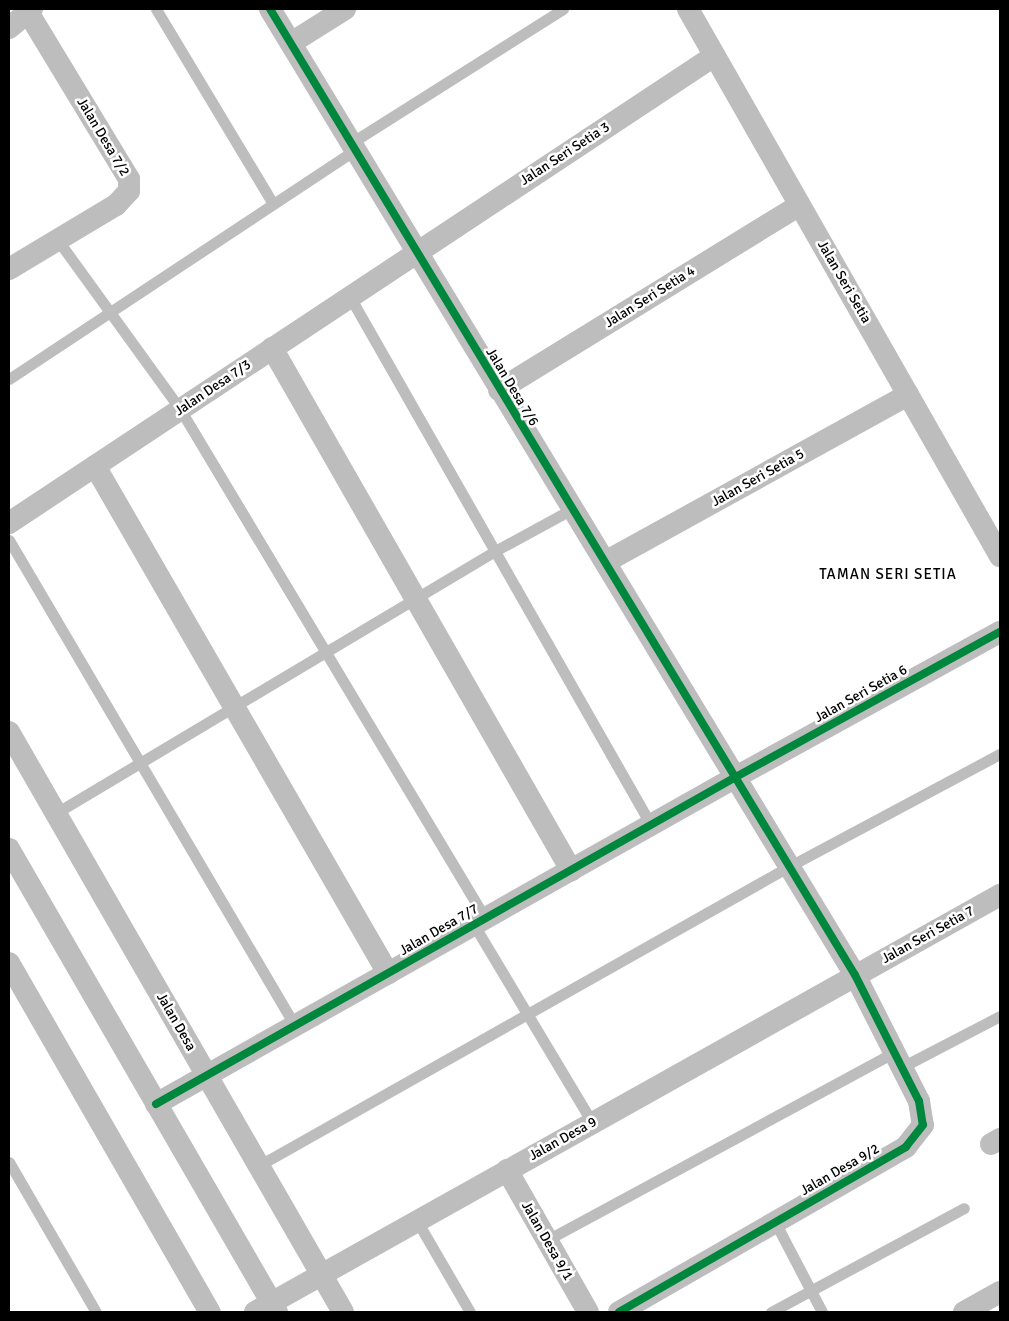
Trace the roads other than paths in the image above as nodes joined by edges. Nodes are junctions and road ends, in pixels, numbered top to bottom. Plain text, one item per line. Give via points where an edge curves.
1 (156, 9) edge
2 (270, 9) edge
3 (346, 9) edge
4 (562, 9) edge
5 (688, 9) edge
6 (30, 10) edge
7 (9, 28) edge
8 (291, 43) junction
9 (714, 56) junction
10 (353, 146) junction
11 (273, 204) junction
12 (800, 205) junction
13 (57, 239) junction
14 (417, 252) junction
15 (9, 269) edge
16 (350, 297) junction
17 (110, 312) junction
18 (272, 348) junction
19 (9, 379) edge
20 (499, 390) junction
21 (908, 395) junction
22 (180, 409) junction
23 (95, 466) junction
24 (572, 509) junction
25 (9, 523) edge
26 (9, 540) edge
27 (495, 551) junction
28 (1000, 556) edge
29 (607, 561) junction
30 (415, 599) junction
31 (1000, 632) edge
32 (324, 653) junction
33 (234, 707) junction
34 (9, 732) edge
35 (1000, 754) edge
36 (140, 763) junction
37 (734, 778) junction
38 (56, 814) junction
39 (651, 825) junction
40 (9, 849) edge
41 (788, 866) junction
42 (571, 870) junction
43 (1000, 895) edge
44 (480, 922) junction
45 (9, 963) edge
46 (388, 973) junction
47 (855, 974) junction
48 (15, 990) edge
49 (528, 1016) junction
50 (1000, 1016) edge
51 (295, 1026) junction
52 (898, 1060) junction
53 (207, 1076) junction
54 (156, 1104) junction
55 (592, 1122) junction
56 (9, 1162) edge
57 (258, 1166) junction
58 (507, 1170) junction
59 (964, 1208) dead end
60 (417, 1221) junction
61 (775, 1222) junction
62 (547, 1240) junction
63 (321, 1275) junction
64 (811, 1291) junction
65 (1000, 1292) edge
66 (268, 1309) edge
67 (96, 1312) edge
68 (210, 1312) edge
69 (343, 1312) edge
70 (470, 1312) edge
71 (588, 1312) edge
72 (619, 1312) edge
73 (771, 1312) edge
74 (822, 1312) edge
75 (964, 1312) edge

1 - 11 lane
2 - 8 street, Jalan Desa 7/6
3 - 8 street
4 - 10 lane
5 - 9 street, Jalan Seri Setia
6 - 7 street
6 - 13 street, Jalan Desa 7/2 via 129,179 129,191 124,200
8 - 10 street, Jalan Desa 7/6
9 - 12 street, Jalan Seri Setia
9 - 14 street, Jalan Seri Setia 3
10 - 11 lane
10 - 14 street, Jalan Desa 7/6
11 - 17 lane
12 - 20 street, Jalan Seri Setia 4
12 - 21 street, Jalan Seri Setia
13 - 15 street, Jalan Desa 7/2
13 - 17 lane
14 - 16 street, Jalan Desa 7/3
14 - 20 street, Jalan Desa 7/6
16 - 18 street, Jalan Desa 7/3
16 - 27 lane
17 - 19 lane
17 - 22 lane
18 - 22 street, Jalan Desa 7/3
18 - 30 street
20 - 24 street, Jalan Desa 7/6
21 - 28 street, Jalan Seri Setia
21 - 29 street, Jalan Seri Setia 5
22 - 23 street, Jalan Desa 7/3
22 - 32 lane
23 - 25 street, Jalan Desa 7/3
23 - 33 street
24 - 27 lane
24 - 29 street, Jalan Desa 7/6
26 - 36 lane
27 - 30 lane
27 - 39 lane
29 - 37 street, Jalan Desa 7/6
30 - 32 lane
30 - 42 street
31 - 37 street, Jalan Seri Setia 6
32 - 33 lane
32 - 44 lane
33 - 36 lane
33 - 46 street
34 - 38 street, Jalan Desa
35 - 41 lane
36 - 38 lane
36 - 51 lane
37 - 39 street, Jalan Desa 7/7
37 - 41 street, Jalan Desa 7/6
38 - 53 street, Jalan Desa
39 - 42 street, Jalan Desa 7/7
40 - 54 street
41 - 47 street, Jalan Desa 9/2
41 - 49 lane
42 - 44 street, Jalan Desa 7/7
43 - 47 street, Jalan Seri Setia 7
44 - 46 street, Jalan Desa 7/7
44 - 49 lane
45 - 48 street
46 - 51 street, Jalan Desa 7/7
47 - 52 street, Jalan Desa 9/2
47 - 55 street, Jalan Desa 9
48 - 68 street
49 - 55 lane
49 - 57 lane
50 - 52 lane
51 - 53 street, Jalan Desa 7/7
52 - 61 street, Jalan Desa 9/2 via 920,1101 924,1125 906,1147
52 - 62 lane
53 - 54 street, Jalan Desa 7/7
53 - 57 street, Jalan Desa
54 - 66 street
55 - 58 street, Jalan Desa 9
56 - 67 lane
57 - 63 street, Jalan Desa
58 - 60 street, Jalan Desa 9
58 - 62 street, Jalan Desa 9/1
59 - 64 lane
60 - 63 street, Jalan Desa 9
60 - 70 lane
61 - 64 lane
61 - 72 street, Jalan Desa 9/2
62 - 71 street, Jalan Desa 9/1
63 - 66 street, Jalan Desa 9
63 - 69 street, Jalan Desa
64 - 73 lane
64 - 74 lane
65 - 75 street

